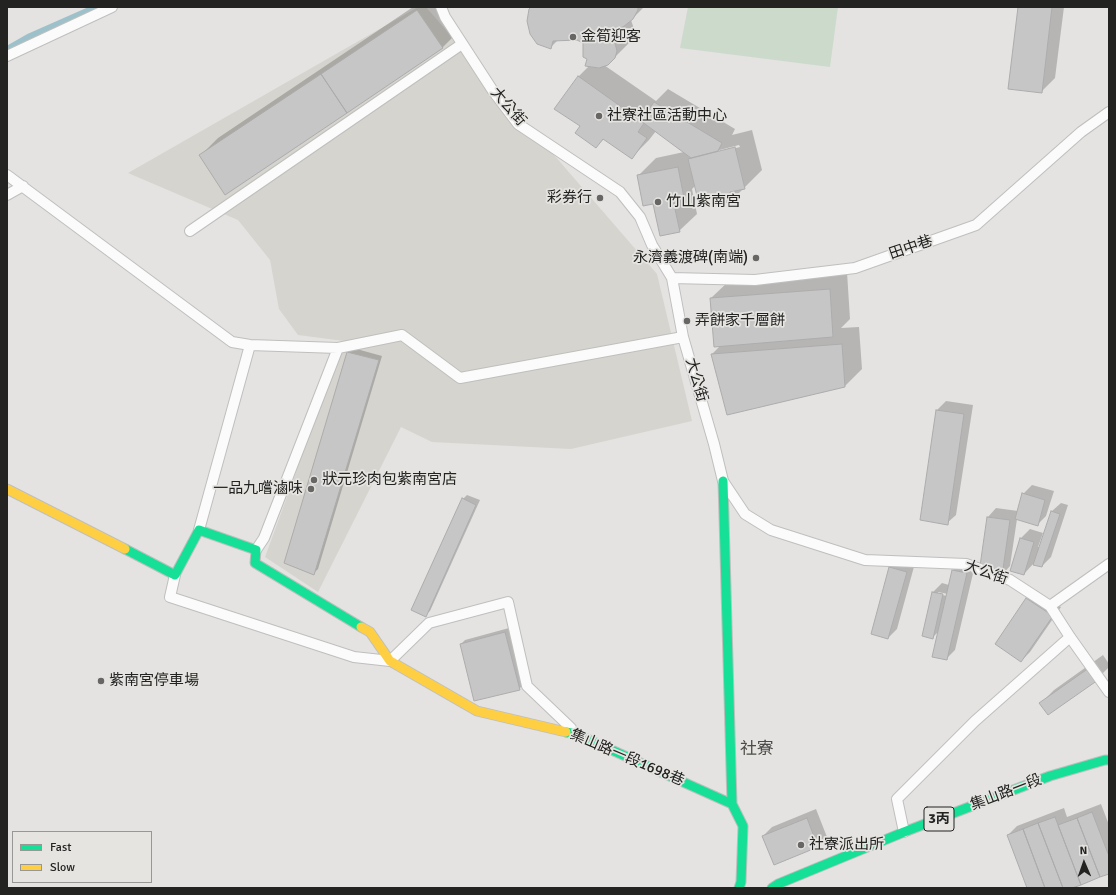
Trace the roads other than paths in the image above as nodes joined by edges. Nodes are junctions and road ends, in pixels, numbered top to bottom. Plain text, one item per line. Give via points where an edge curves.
1 (112, 7) edge
2 (441, 7) edge
3 (462, 44) junction
4 (7, 56) edge
5 (1109, 112) edge
6 (7, 175) edge
7 (23, 186) junction
8 (7, 195) edge
9 (190, 230) dead end
10 (672, 278) junction
11 (683, 337) junction
12 (250, 345) junction
13 (338, 348) junction
14 (723, 481) junction
15 (7, 489) edge
16 (199, 530) junction
17 (256, 550) junction
18 (1109, 564) edge
19 (175, 575) junction
20 (1050, 606) junction
21 (1070, 637) junction
22 (390, 661) junction
23 (1109, 692) edge
24 (576, 734) junction
25 (1109, 760) edge
26 (732, 804) junction
27 (904, 832) junction
28 (739, 888) edge
29 (772, 888) edge

1 - 4 lane
2 - 3 lane, 大公街
3 - 9 lane
3 - 10 lane, 大公街 via 492,91 518,124 620,192 640,217 652,245
5 - 10 lane, 田中巷 via 1081,132 976,225 855,268 755,280
6 - 7 lane
7 - 8 lane
7 - 12 lane via 232,342
10 - 11 lane, 大公街
11 - 13 lane via 460,378 402,335
11 - 14 lane, 大公街
12 - 13 lane
12 - 16 lane
13 - 17 lane via 264,538
14 - 20 lane, 大公街 via 745,514 771,530 865,560 966,564 1010,580
14 - 26 street
15 - 19 street
16 - 17 street
16 - 19 street
17 - 22 street via 256,563 370,632
18 - 20 lane
19 - 22 lane via 170,597 354,657
20 - 21 lane, 大公街
21 - 23 lane, 大公街
21 - 27 lane via 975,721 897,799
22 - 24 street, 集山路一段1698巷 via 477,711
22 - 24 lane via 429,623 508,602 527,686
24 - 26 street, 集山路一段1698巷
25 - 27 street, 集山路一段 / 3丙 via 1050,776
26 - 28 street via 743,826
27 - 29 street, 集山路一段 / 3丙

